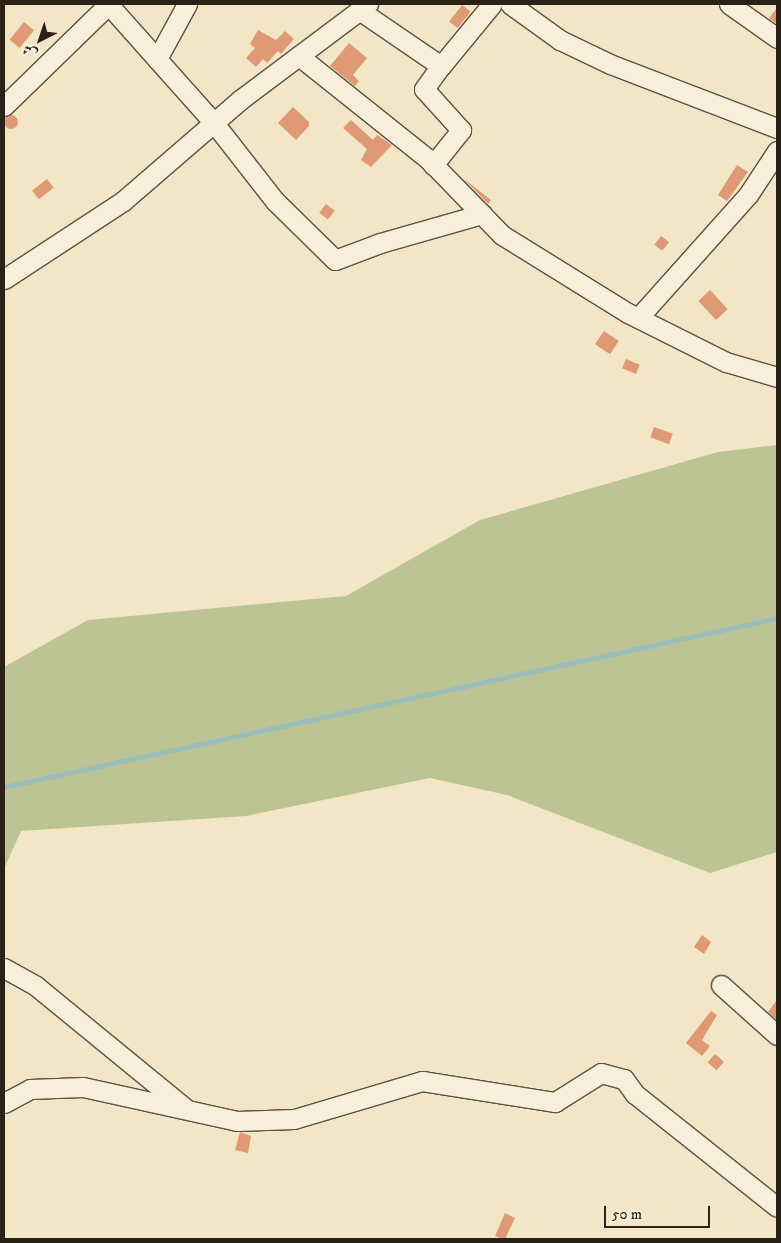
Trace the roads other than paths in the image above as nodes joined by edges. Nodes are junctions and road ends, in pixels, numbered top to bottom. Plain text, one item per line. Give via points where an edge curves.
1 (108, 4) edge
2 (188, 4) edge
3 (492, 4) edge
4 (510, 4) edge
5 (363, 7) edge
6 (742, 7) edge
7 (777, 38) edge
8 (299, 56) junction
9 (157, 59) junction
10 (441, 66) junction
11 (4, 106) edge
12 (214, 123) junction
13 (777, 128) edge
14 (777, 151) edge
15 (433, 165) junction
16 (482, 214) junction
17 (4, 279) edge
18 (638, 318) junction
19 (777, 377) edge
20 (4, 968) edge
21 (721, 984) dead end
22 (777, 1035) edge
23 (4, 1103) edge
24 (188, 1110) junction
25 (777, 1207) edge

1 - 9 street
1 - 11 street
2 - 9 street
3 - 10 street
4 - 13 street via 560,40 602,60
5 - 8 street
5 - 10 street
6 - 7 street
8 - 12 street
8 - 15 street
9 - 12 street
10 - 15 street via 424,89 461,130
12 - 16 street via 275,201 335,260 380,243
12 - 17 street via 123,201
14 - 18 street via 748,195
15 - 16 street
16 - 18 street via 502,235
18 - 19 street via 726,362
20 - 24 street via 36,986
21 - 22 street
23 - 24 street via 30,1089 83,1087
24 - 25 street via 237,1121 294,1120 422,1081 555,1102 601,1073 624,1078 635,1094

